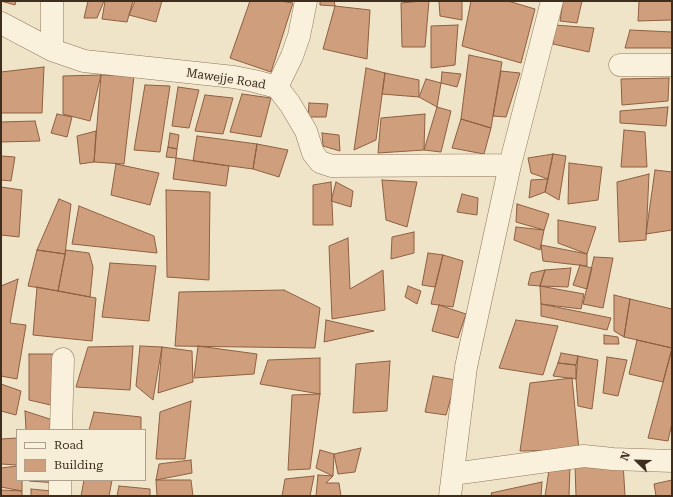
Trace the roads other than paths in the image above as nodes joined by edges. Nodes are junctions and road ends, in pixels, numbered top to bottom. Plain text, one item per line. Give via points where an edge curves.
1 (52, 1) edge
2 (306, 1) edge
3 (552, 1) edge
4 (1, 23) edge
5 (52, 50) junction
6 (620, 65) dead end
7 (672, 66) edge
8 (277, 87) junction
9 (510, 165) junction
10 (63, 359) dead end
11 (61, 429) edge
12 (672, 461) edge
13 (453, 474) junction
14 (60, 481) edge
15 (60, 496) edge
16 (450, 496) edge

1 - 5 street
2 - 8 street via 299,36
3 - 9 street
4 - 5 street, Mawejje Road
5 - 8 street, Mawejje Road via 84,61 234,77
6 - 7 street
8 - 9 street, Mawejje Road via 306,131 313,153 320,162 332,166
9 - 13 street via 466,366
10 - 11 street
12 - 13 street via 584,456
13 - 16 street
14 - 15 street

